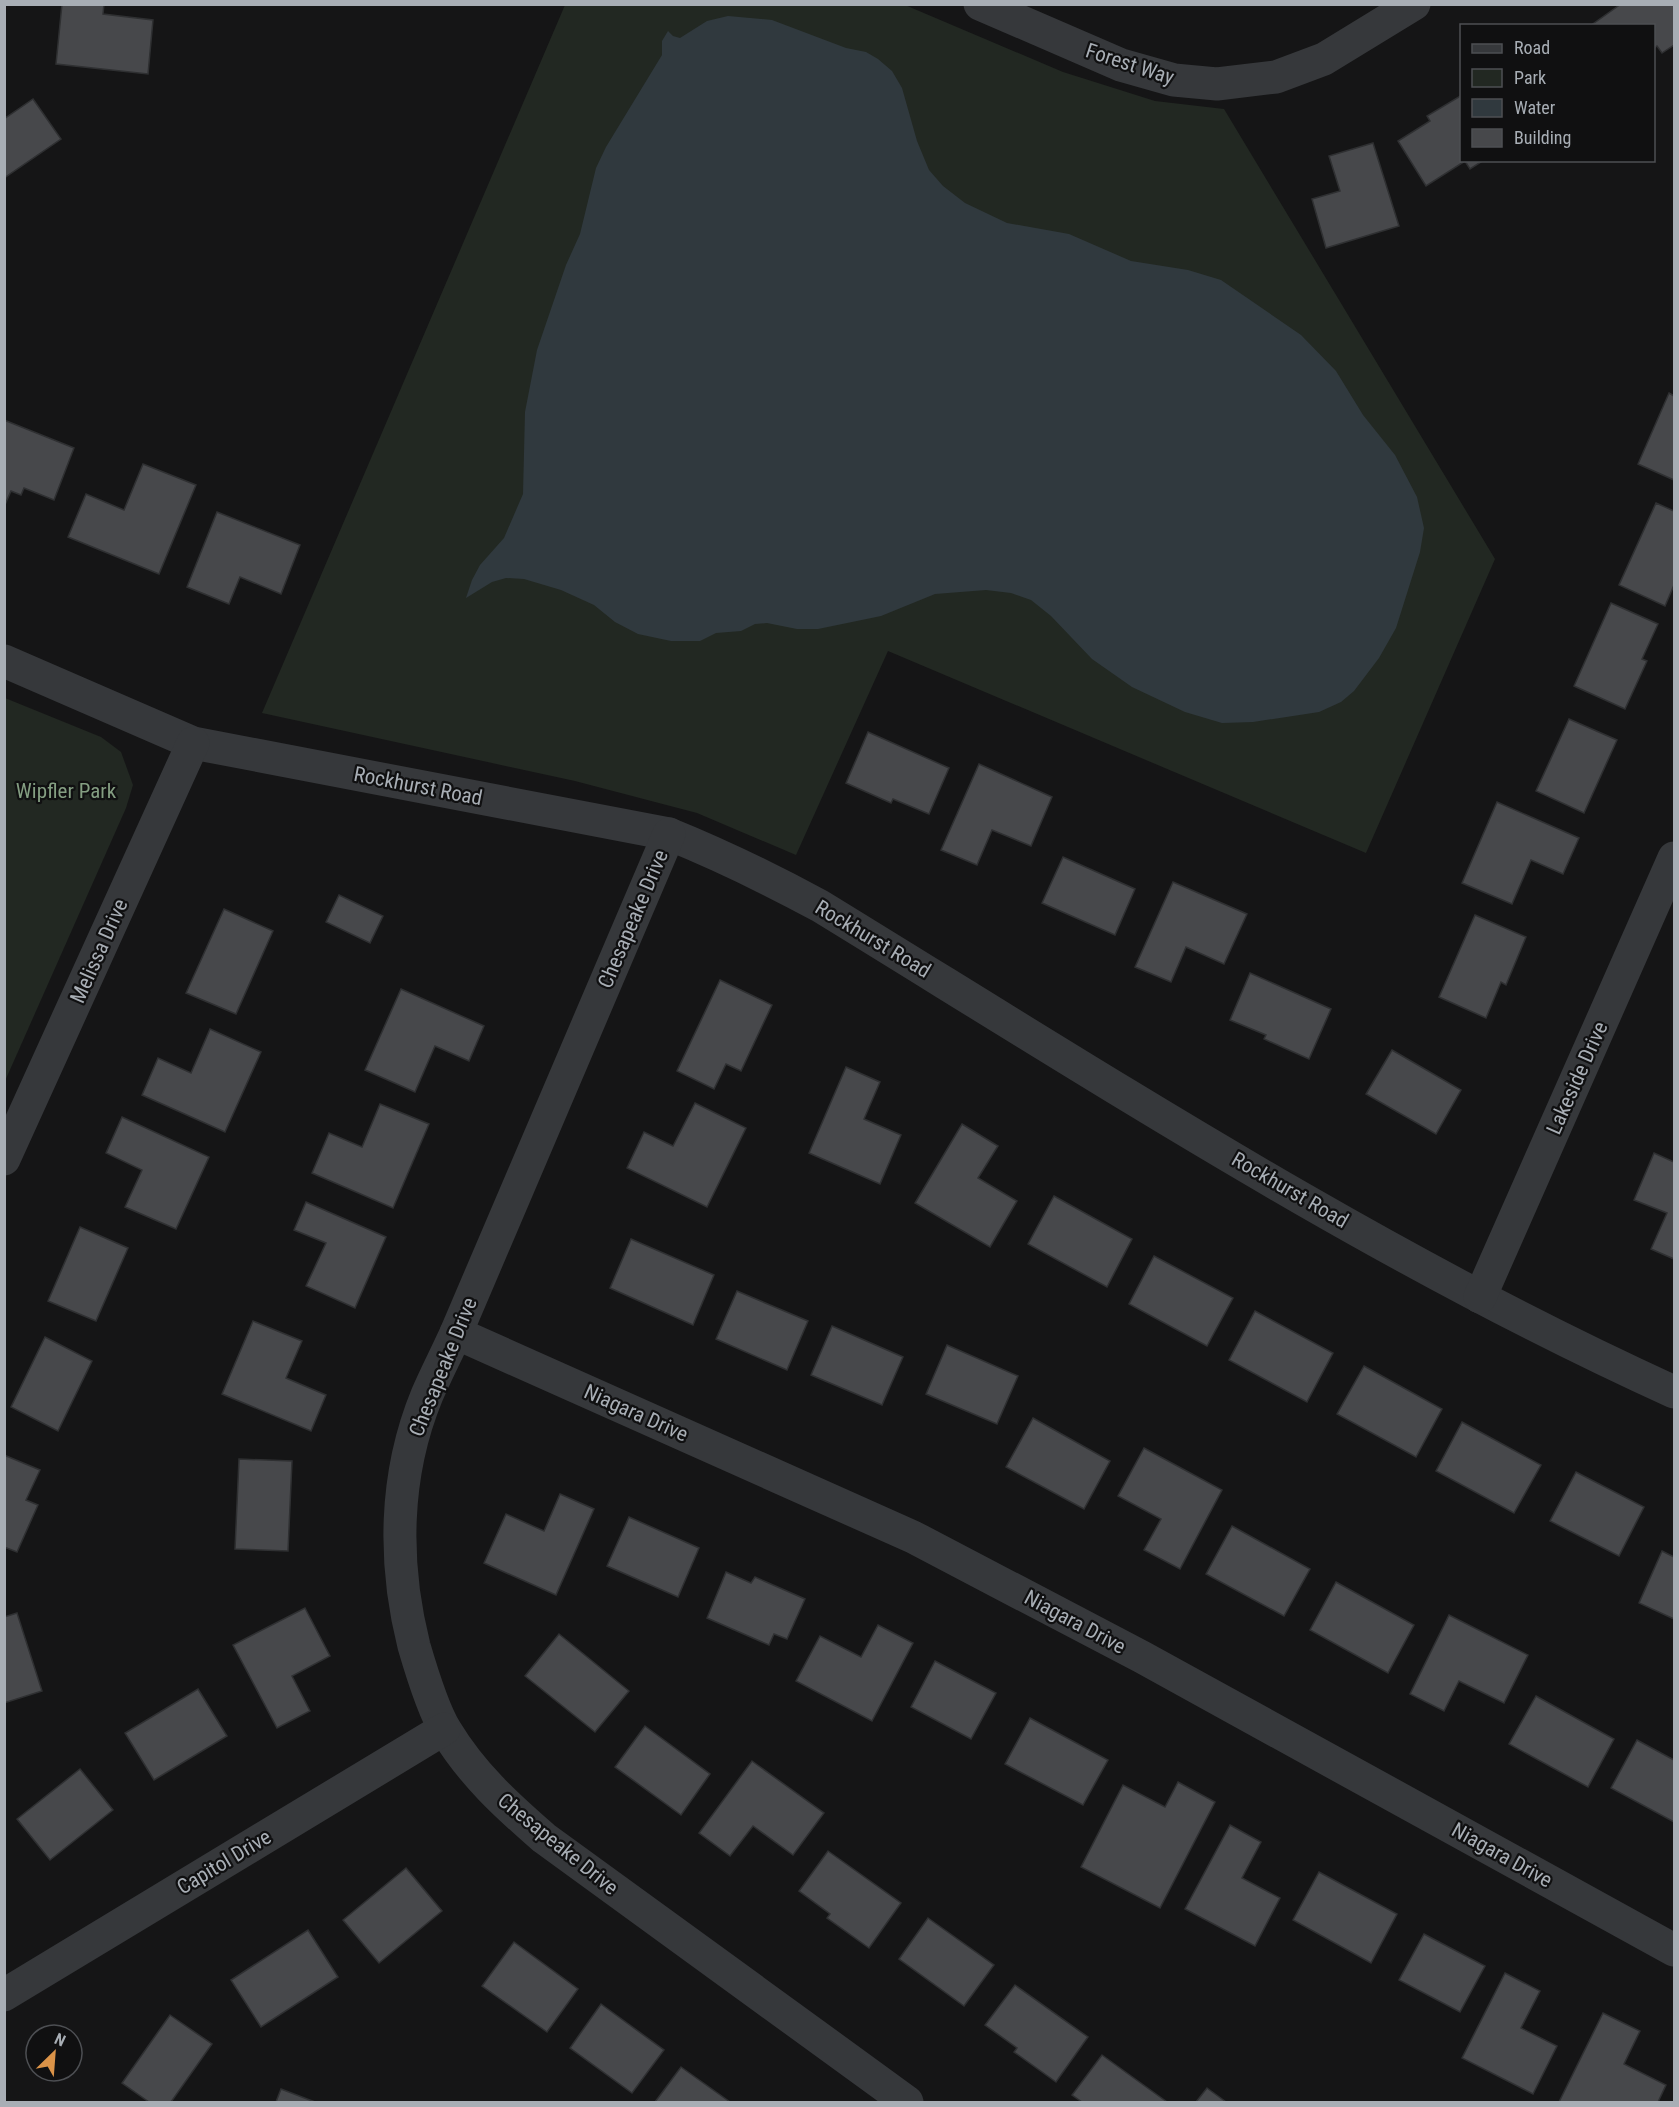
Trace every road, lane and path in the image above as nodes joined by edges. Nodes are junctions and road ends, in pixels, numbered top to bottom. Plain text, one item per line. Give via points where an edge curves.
1 (980, 4) edge
2 (1414, 4) edge
3 (4, 661) edge
4 (193, 743) junction
5 (669, 834) junction
6 (1674, 858) edge
7 (4, 1159) edge
8 (1480, 1297) junction
9 (456, 1333) junction
10 (1674, 1392) edge
11 (444, 1729) junction
12 (1674, 1950) edge
13 (4, 1995) edge
14 (907, 2103) edge

1 - 2 street, Forest Way via 1121,65 1174,80 1217,84 1276,77 1324,58
3 - 4 street, Rockhurst Road
4 - 5 street, Rockhurst Road
4 - 7 street, Melissa Drive
5 - 8 street, Rockhurst Road via 756,872 820,906 1284,1188
5 - 9 street, Chesapeake Drive
6 - 8 street, Lakeside Drive
8 - 10 street, Rockhurst Road
9 - 11 street, Chesapeake Drive via 427,1396 412,1441 401,1497 400,1547 407,1618 421,1671
9 - 12 street, Niagara Drive via 913,1537 1142,1657
11 - 13 street, Capitol Drive
11 - 14 street, Chesapeake Drive via 497,1798 544,1838

